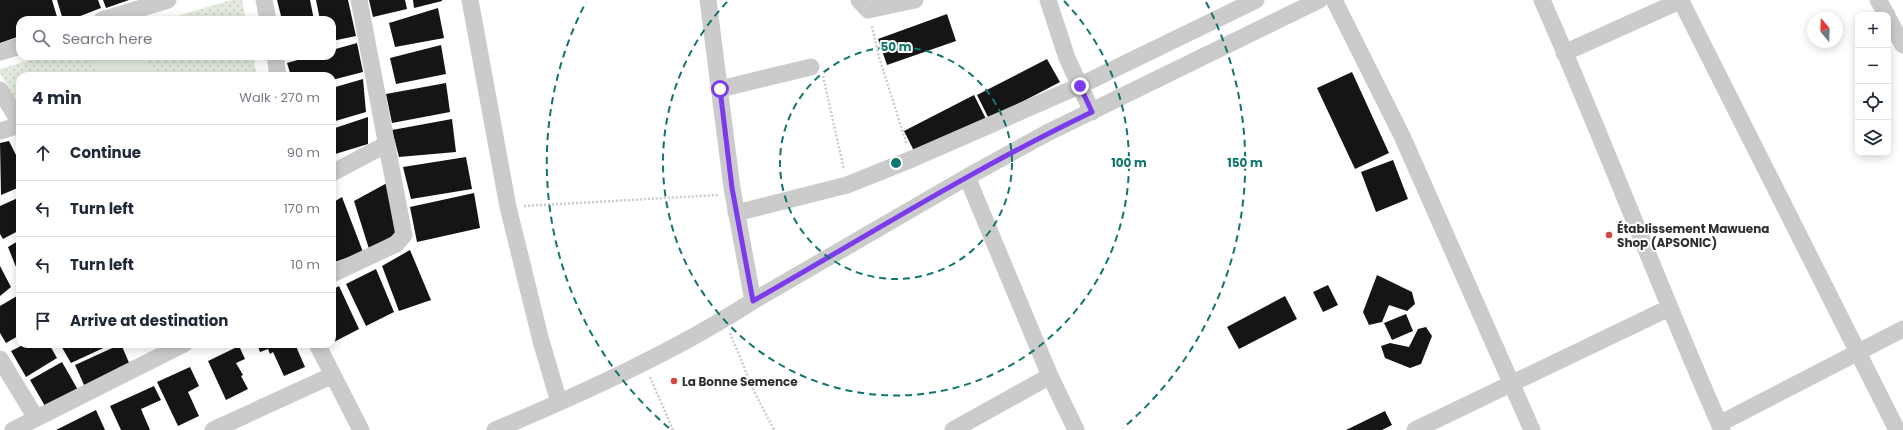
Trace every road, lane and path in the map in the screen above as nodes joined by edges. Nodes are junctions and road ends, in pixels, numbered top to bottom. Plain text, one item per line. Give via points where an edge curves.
1 (168, 0) edge
2 (264, 0) edge
3 (359, 0) edge
4 (470, 0) edge
5 (708, 0) edge
6 (915, 0) edge
7 (1048, 0) edge
8 (1256, 0) edge
9 (1318, 0) edge
10 (1334, 0) edge
11 (1542, 0) edge
12 (1681, 0) edge
13 (1878, 0) edge
14 (863, 5) edge
15 (1885, 12) edge
16 (115, 16) edge
17 (267, 16) edge
18 (1891, 23) edge
19 (1903, 45) edge
20 (16, 47) edge
21 (0, 52) edge
22 (1564, 53) junction
23 (276, 60) edge
24 (811, 67) joint
25 (277, 72) edge
26 (1080, 86) junction
27 (720, 89) junction
28 (0, 90) edge
29 (1092, 112) junction
30 (16, 117) edge
31 (16, 125) edge
32 (0, 131) edge
33 (387, 144) junction
34 (912, 159) junction
35 (336, 171) edge
36 (967, 177) junction
37 (847, 185) junction
38 (732, 188) junction
39 (508, 207) junction
40 (736, 214) junction
41 (336, 272) edge
42 (753, 301) junction
43 (1669, 308) junction
44 (724, 320) junction
45 (1903, 329) edge
46 (166, 348) edge
47 (319, 348) edge
48 (152, 351) edge
49 (1857, 352) junction
50 (0, 358) edge
51 (643, 362) junction
52 (333, 375) junction
53 (1050, 376) junction
54 (1511, 383) junction
55 (559, 402) junction
56 (36, 418) junction
57 (525, 424) edge
58 (1720, 427) edge
59 (12, 430) edge
60 (213, 430) edge
61 (361, 430) edge
62 (494, 430) edge
63 (673, 430) edge
64 (774, 430) edge
65 (953, 430) edge
66 (1076, 430) edge
67 (1415, 430) edge
68 (1532, 430) edge
69 (1897, 430) edge

1 - 16 street
2 - 17 street
3 - 33 street
4 - 39 street
5 - 27 street
6 - 14 street
7 - 26 street via 1067,58
8 - 26 street
9 - 29 street
10 - 54 street via 1402,136
11 - 22 street
12 - 22 street
12 - 49 street
13 - 15 street
14 - 34 path
18 - 19 street
20 - 21 street
22 - 43 street via 1606,149
23 - 25 street
24 - 27 street
24 - 37 path via 819,69 824,77
26 - 29 street
26 - 34 street
27 - 38 street
28 - 30 street
29 - 36 street via 1047,133
31 - 32 street
33 - 35 street
33 - 41 street via 404,235 396,244
34 - 37 street
36 - 42 street
36 - 53 street
37 - 40 street
38 - 39 path via 716,196 640,198
38 - 40 street
39 - 55 street
40 - 42 street
42 - 44 street
43 - 54 street
43 - 58 street
44 - 51 street
44 - 64 path via 753,389
45 - 49 street
46 - 48 street
47 - 52 street
48 - 56 street
49 - 58 street
49 - 69 street
50 - 56 street
51 - 55 street
51 - 63 path
52 - 60 street
52 - 61 street
53 - 65 street
53 - 66 street
54 - 67 street
54 - 68 street
55 - 57 street
56 - 59 street
57 - 62 street

